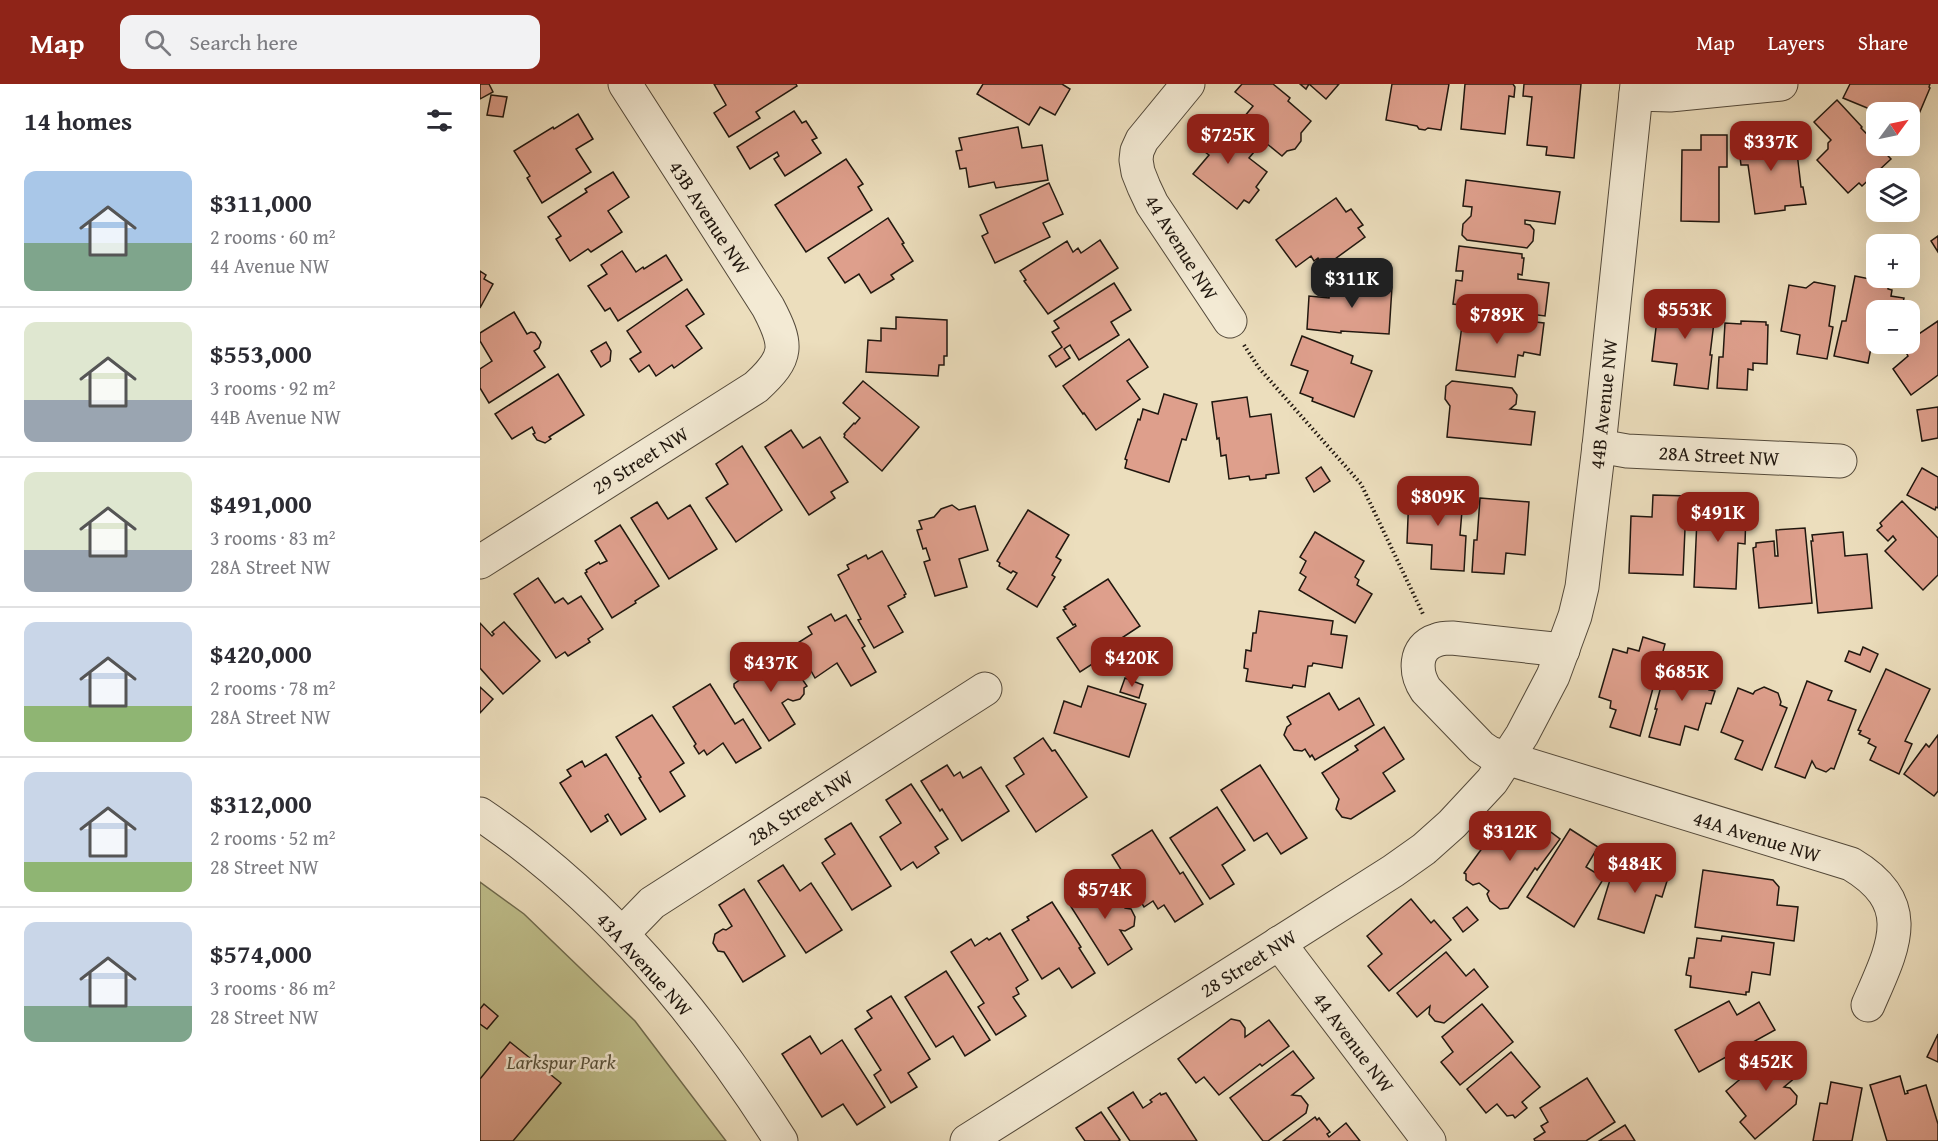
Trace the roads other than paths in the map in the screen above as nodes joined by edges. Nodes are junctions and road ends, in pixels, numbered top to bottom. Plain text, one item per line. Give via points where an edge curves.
1 (625, 84) edge
2 (1188, 84) edge
3 (1781, 84) edge
4 (1636, 89) edge
5 (1230, 321) road end
6 (782, 355) joint
7 (1599, 446) junction
8 (1840, 461) dead end
9 (483, 554) edge
10 (1563, 650) junction
11 (985, 689) dead end
12 (1507, 759) junction
13 (480, 814) edge
14 (622, 934) junction
15 (1279, 943) junction
16 (1868, 1005) dead end
17 (781, 1141) edge
18 (967, 1141) edge
19 (1429, 1141) edge

1 - 6 street, 43B Avenue NW via 768,307 783,339
2 - 5 street, 44 Avenue NW via 1142,140 1137,151 1138,172 1152,204
3 - 4 street via 1670,95
4 - 7 street, 44B Avenue NW
6 - 9 street, 29 Street NW via 756,387
7 - 8 street, 28A Street NW via 1627,451
7 - 10 street, 44B Avenue NW via 1582,587
10 - 12 street, 28 Street NW
10 - 12 street via 1452,638 1436,640 1421,653 1418,673 1426,690 1481,747
11 - 14 street, 28A Street NW via 652,903
12 - 15 street, 28 Street NW via 1475,800 1424,849
12 - 16 street, 44A Avenue NW via 1851,864 1867,874 1887,896 1893,908 1894,928 1885,965
13 - 14 street, 43A Avenue NW via 545,864
14 - 17 street, 43A Avenue NW via 708,1033
15 - 18 street, 28 Street NW
15 - 19 street, 44 Avenue NW

